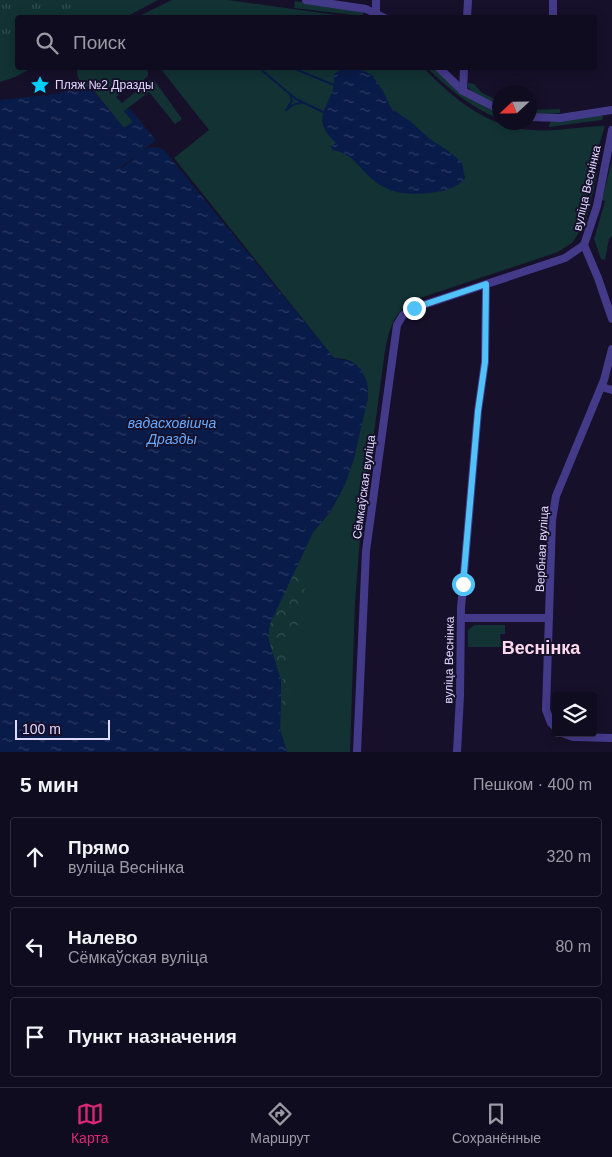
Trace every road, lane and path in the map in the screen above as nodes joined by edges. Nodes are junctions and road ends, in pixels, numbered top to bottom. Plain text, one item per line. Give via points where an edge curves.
1 (306, 0) edge
2 (376, 0) edge
3 (468, 0) edge
4 (553, 0) edge
5 (376, 12) junction
6 (380, 15) edge
7 (467, 15) edge
8 (553, 15) edge
9 (441, 70) edge
10 (464, 70) edge
11 (463, 91) junction
12 (492, 106) edge
13 (612, 110) edge
14 (537, 117) edge
15 (612, 130) edge
16 (584, 245) junction
17 (486, 284) junction
18 (612, 319) edge
19 (612, 349) edge
20 (606, 383) edge
21 (612, 390) edge
22 (460, 618) junction
23 (549, 618) junction
24 (552, 724) edge
25 (573, 737) edge
26 (612, 738) edge
27 (357, 752) edge
28 (457, 752) edge

1 - 5 street
2 - 5 street
3 - 7 street
4 - 8 street
5 - 6 street
9 - 11 street
10 - 11 street
11 - 12 street
13 - 14 street via 560,118
15 - 16 street, вуліца Веснінка via 597,206
16 - 17 street, вуліца Веснінка via 565,258
16 - 18 street
17 - 22 street, вуліца Веснінка via 485,362
17 - 27 street, Сёмкаўская вуліца via 414,308 403,315 397,325 366,552
19 - 20 street, Вербная вуліца
20 - 21 street
20 - 23 street, Вербная вуліца via 556,496 552,520
22 - 23 street
22 - 28 street, вуліца Веснінка
23 - 24 street, Вербная вуліца via 546,710
25 - 26 street

